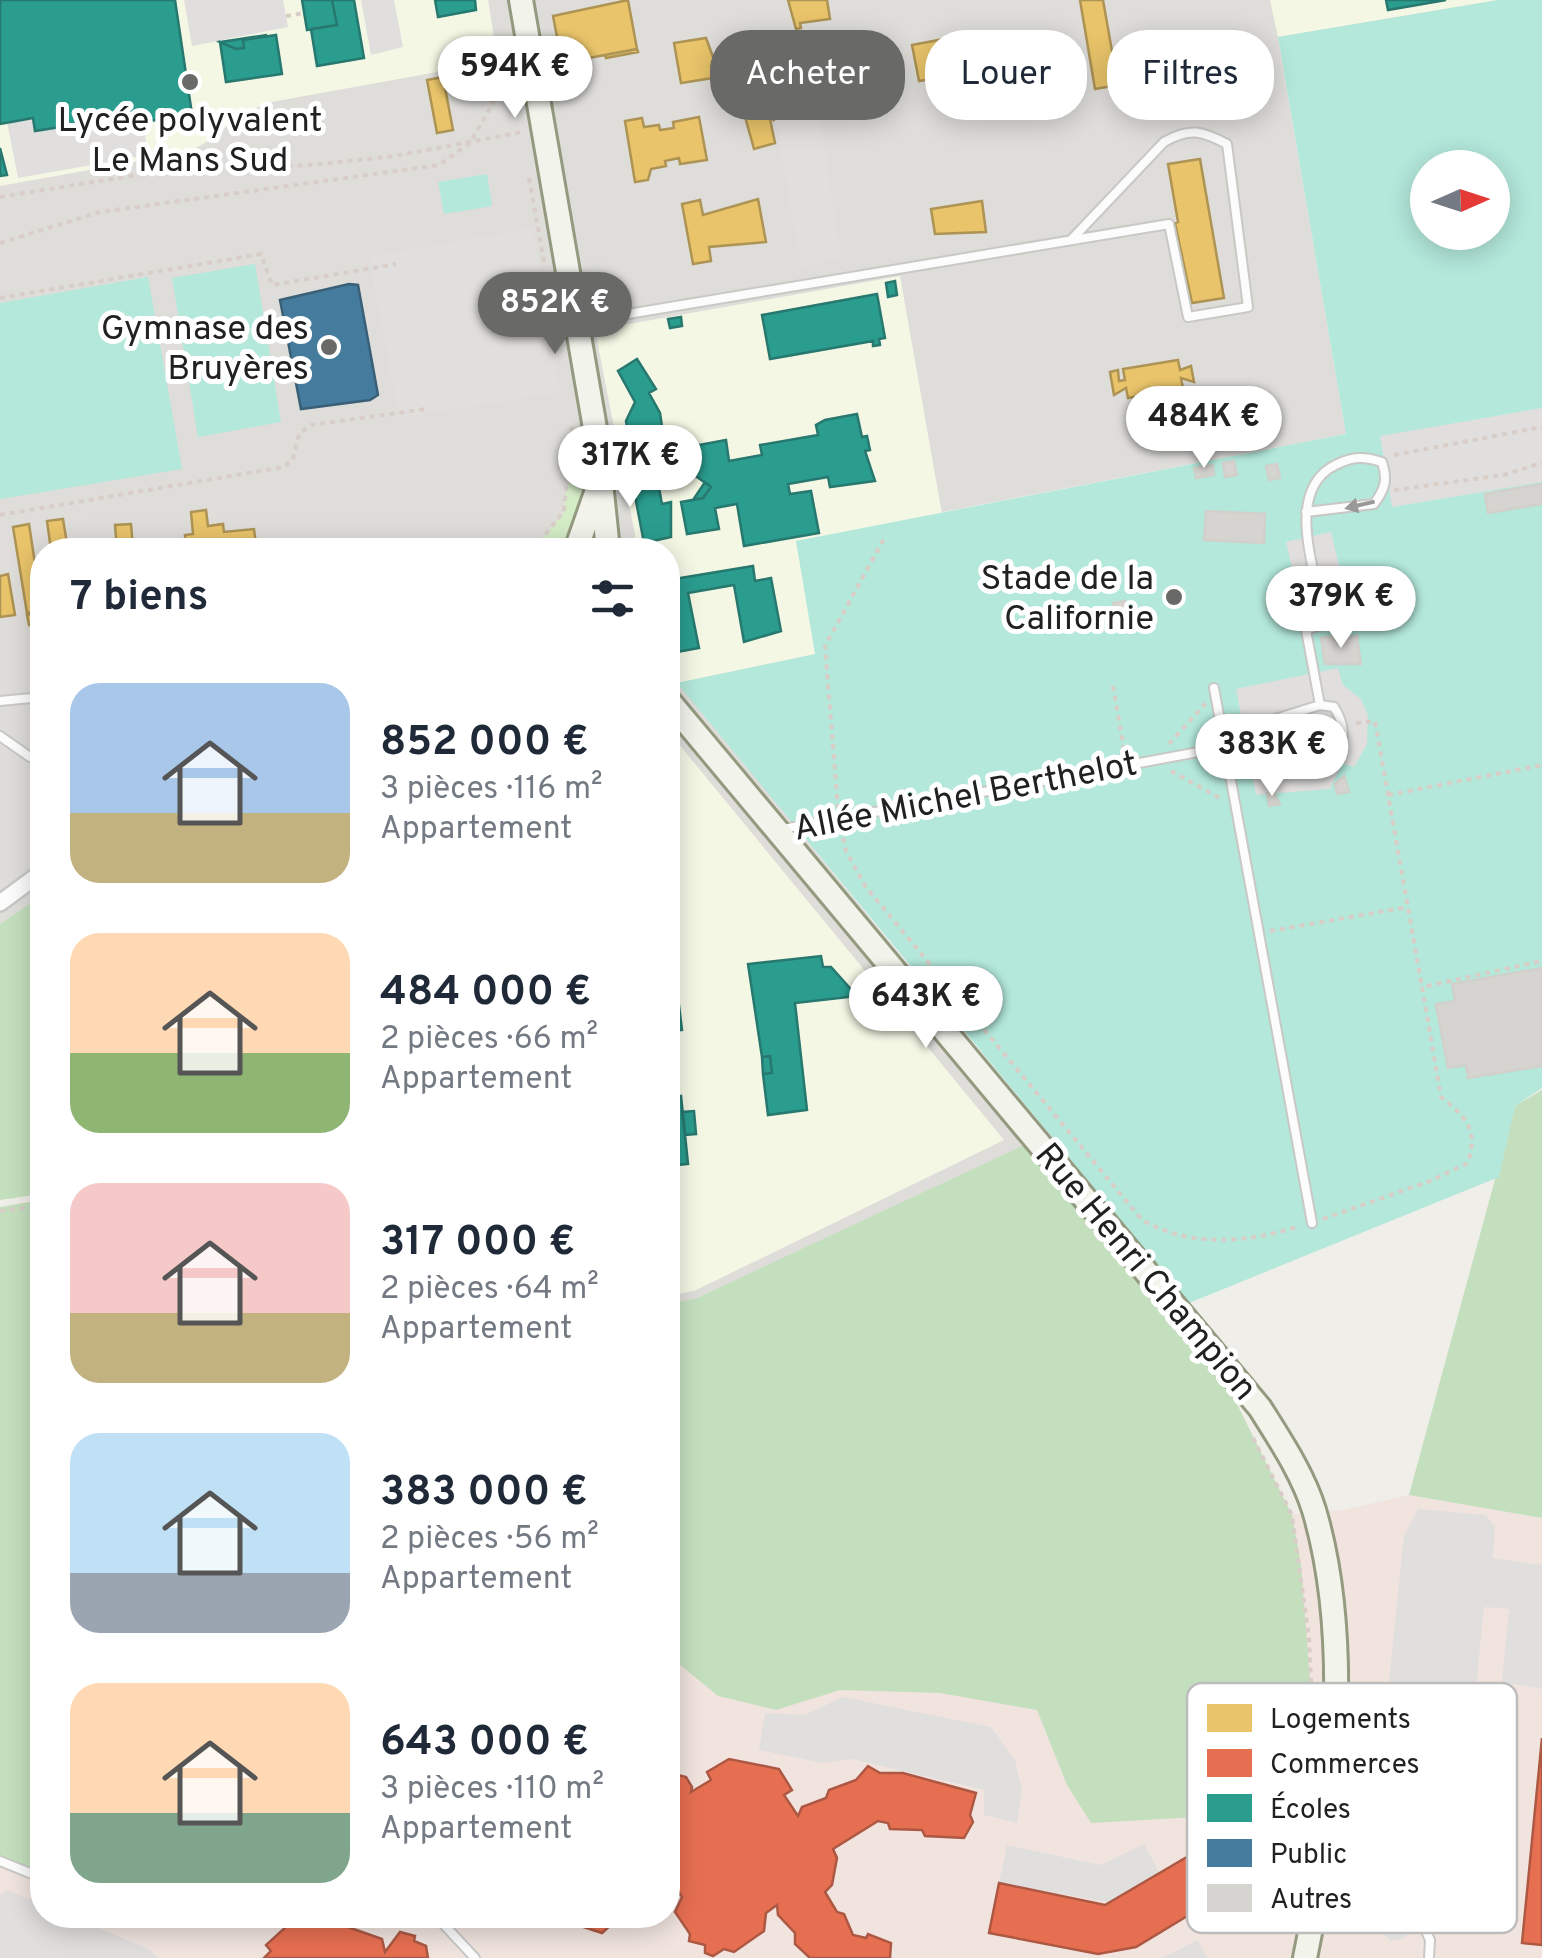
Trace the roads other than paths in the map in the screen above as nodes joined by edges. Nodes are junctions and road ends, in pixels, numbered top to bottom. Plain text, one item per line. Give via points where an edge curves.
1 (521, 0) edge
2 (1071, 240) junction
3 (576, 323) junction
4 (601, 475) junction
5 (1306, 512) junction
6 (580, 538) edge
7 (607, 538) edge
8 (1214, 688) dead end
9 (30, 698) edge
10 (0, 701) edge
11 (1320, 706) junction
12 (680, 715) edge
13 (0, 736) edge
14 (1273, 738) junction
15 (8, 744) junction
16 (1225, 747) junction
17 (0, 753) edge
18 (30, 754) edge
19 (774, 831) junction
20 (30, 881) edge
21 (0, 902) edge
22 (1312, 1222) road end
23 (1332, 1683) edge
24 (0, 1861) edge
25 (30, 1873) edge
26 (448, 1928) edge
27 (1309, 1933) edge
28 (1427, 1933) edge
29 (475, 1958) edge
30 (1304, 1958) edge
31 (1429, 1958) edge

1 - 3 street
2 - 2 lane via 1169,224 1188,317 1248,307 1226,144 1201,130 1164,142
2 - 3 lane
3 - 4 street
4 - 6 street
4 - 7 street
5 -> 5 lane via 1310,490 1324,472 1345,459 1382,462 1384,491 1374,504
5 - 11 lane via 1326,623 1306,630
8 - 16 lane
9 - 10 lane
11 - 14 lane via 1282,713
11 - 14 lane via 1334,707 1341,725 1338,752 1279,758
12 - 19 street, Rue Henri Champion
13 - 15 lane
14 - 16 lane, Allée Michel Berthelot
15 - 17 lane
15 - 18 lane
16 - 19 lane, Allée Michel Berthelot
16 - 22 lane
19 - 23 street, Rue Henri Champion via 1260,1408 1298,1474 1322,1542
20 - 21 street
24 - 25 lane
26 - 29 lane
27 - 30 street, Rue Henri Champion
28 - 31 lane

